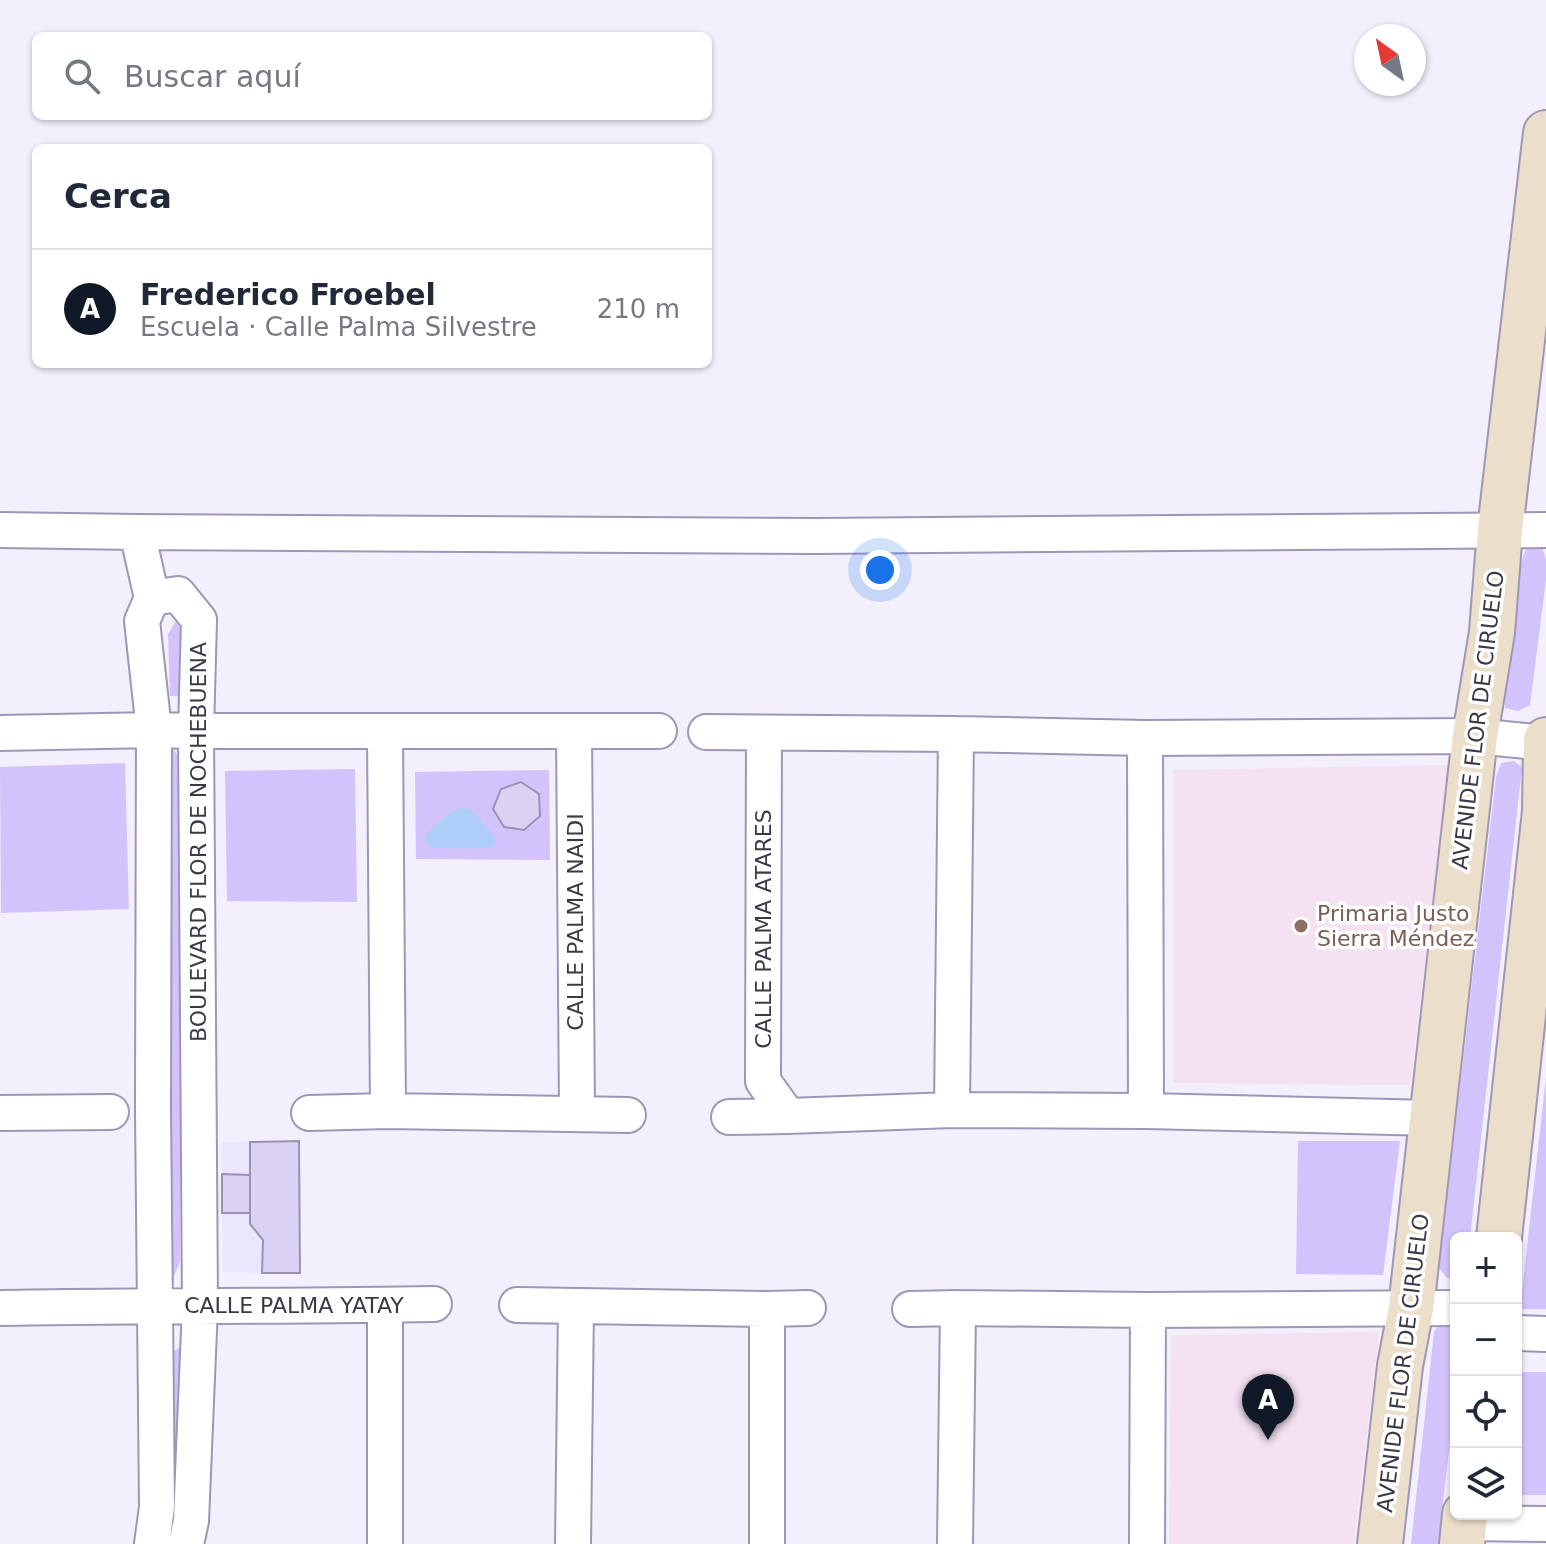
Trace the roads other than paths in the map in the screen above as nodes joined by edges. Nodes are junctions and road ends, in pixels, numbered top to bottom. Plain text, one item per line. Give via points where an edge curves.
1 (1546, 133) edge
2 (0, 530) edge
3 (1500, 530) junction
4 (1546, 530) edge
5 (137, 532) junction
6 (152, 598) junction
7 (138, 730) junction
8 (212, 731) junction
9 (574, 731) junction
10 (659, 731) dead end
11 (385, 732) junction
12 (706, 732) dead end
13 (0, 733) edge
14 (764, 733) junction
15 (956, 734) junction
16 (1475, 736) junction
17 (1145, 738) junction
18 (1546, 742) edge
19 (1546, 811) edge
20 (952, 1110) junction
21 (388, 1111) junction
22 (1146, 1111) junction
23 (111, 1112) dead end
24 (0, 1113) edge
25 (309, 1113) dead end
26 (577, 1113) junction
27 (628, 1115) dead end
28 (788, 1116) junction
29 (729, 1117) dead end
30 (1432, 1118) junction
31 (1500, 1232) edge
32 (434, 1304) dead end
33 (154, 1305) junction
34 (385, 1305) junction
35 (517, 1305) dead end
36 (200, 1306) junction
37 (576, 1307) junction
38 (0, 1308) edge
39 (808, 1308) dead end
40 (958, 1308) junction
41 (1411, 1308) junction
42 (1450, 1308) edge
43 (767, 1309) junction
44 (910, 1309) dead end
45 (1148, 1310) junction
46 (1522, 1333) edge
47 (1546, 1334) edge
48 (1546, 1524) edge
49 (1464, 1527) edge
50 (152, 1544) edge
51 (186, 1544) edge
52 (385, 1544) edge
53 (573, 1544) edge
54 (767, 1544) edge
55 (955, 1544) edge
56 (1147, 1544) edge
57 (1380, 1544) edge

1 - 3 main road, AVENIDE FLOR DE CIRUELO
2 - 5 street
3 - 4 street
3 - 5 street via 817,536
3 - 16 main road, AVENIDE FLOR DE CIRUELO via 1492,632
5 - 6 street
6 - 7 street, BOULEVARD FLOR DE NOCHEBUENA via 142,621
6 - 8 street, BOULEVARD FLOR DE NOCHEBUENA via 178,594 199,620
7 - 8 street
7 - 13 street
7 - 33 street, BOULEVARD FLOR DE NOCHEBUENA
8 - 11 street
8 - 36 street, BOULEVARD FLOR DE NOCHEBUENA
9 - 10 street
9 - 11 street
9 - 26 street, CALLE PALMA NAIDI
11 - 21 street
12 - 14 street
14 - 15 street
14 - 28 street, CALLE PALMA ATARES via 763,1081
15 - 17 street
15 - 20 street
16 - 17 street
16 - 18 street
16 - 30 main road, AVENIDE FLOR DE CIRUELO
17 - 22 street
18 - 19 main road
19 - 31 main road
20 - 22 street
20 - 28 street
21 - 25 street
21 - 26 street
22 - 30 street
23 - 24 street
26 - 27 street
28 - 29 street
30 - 41 main road, AVENIDE FLOR DE CIRUELO
32 - 34 street, CALLE PALMA YATAY
33 - 36 street, CALLE PALMA YATAY
33 - 38 street, CALLE PALMA YATAY
33 - 50 street, BOULEVARD FLOR DE NOCHEBUENA via 157,1507
34 - 36 street, CALLE PALMA YATAY
34 - 52 street
35 - 37 street
36 - 51 street, BOULEVARD FLOR DE NOCHEBUENA
37 - 43 street
37 - 53 street
39 - 43 street
40 - 44 street
40 - 45 street
40 - 55 street
41 - 42 street
41 - 45 street
41 - 57 main road, AVENIDE FLOR DE CIRUELO
43 - 54 street
45 - 56 street
46 - 47 street
48 - 49 street

